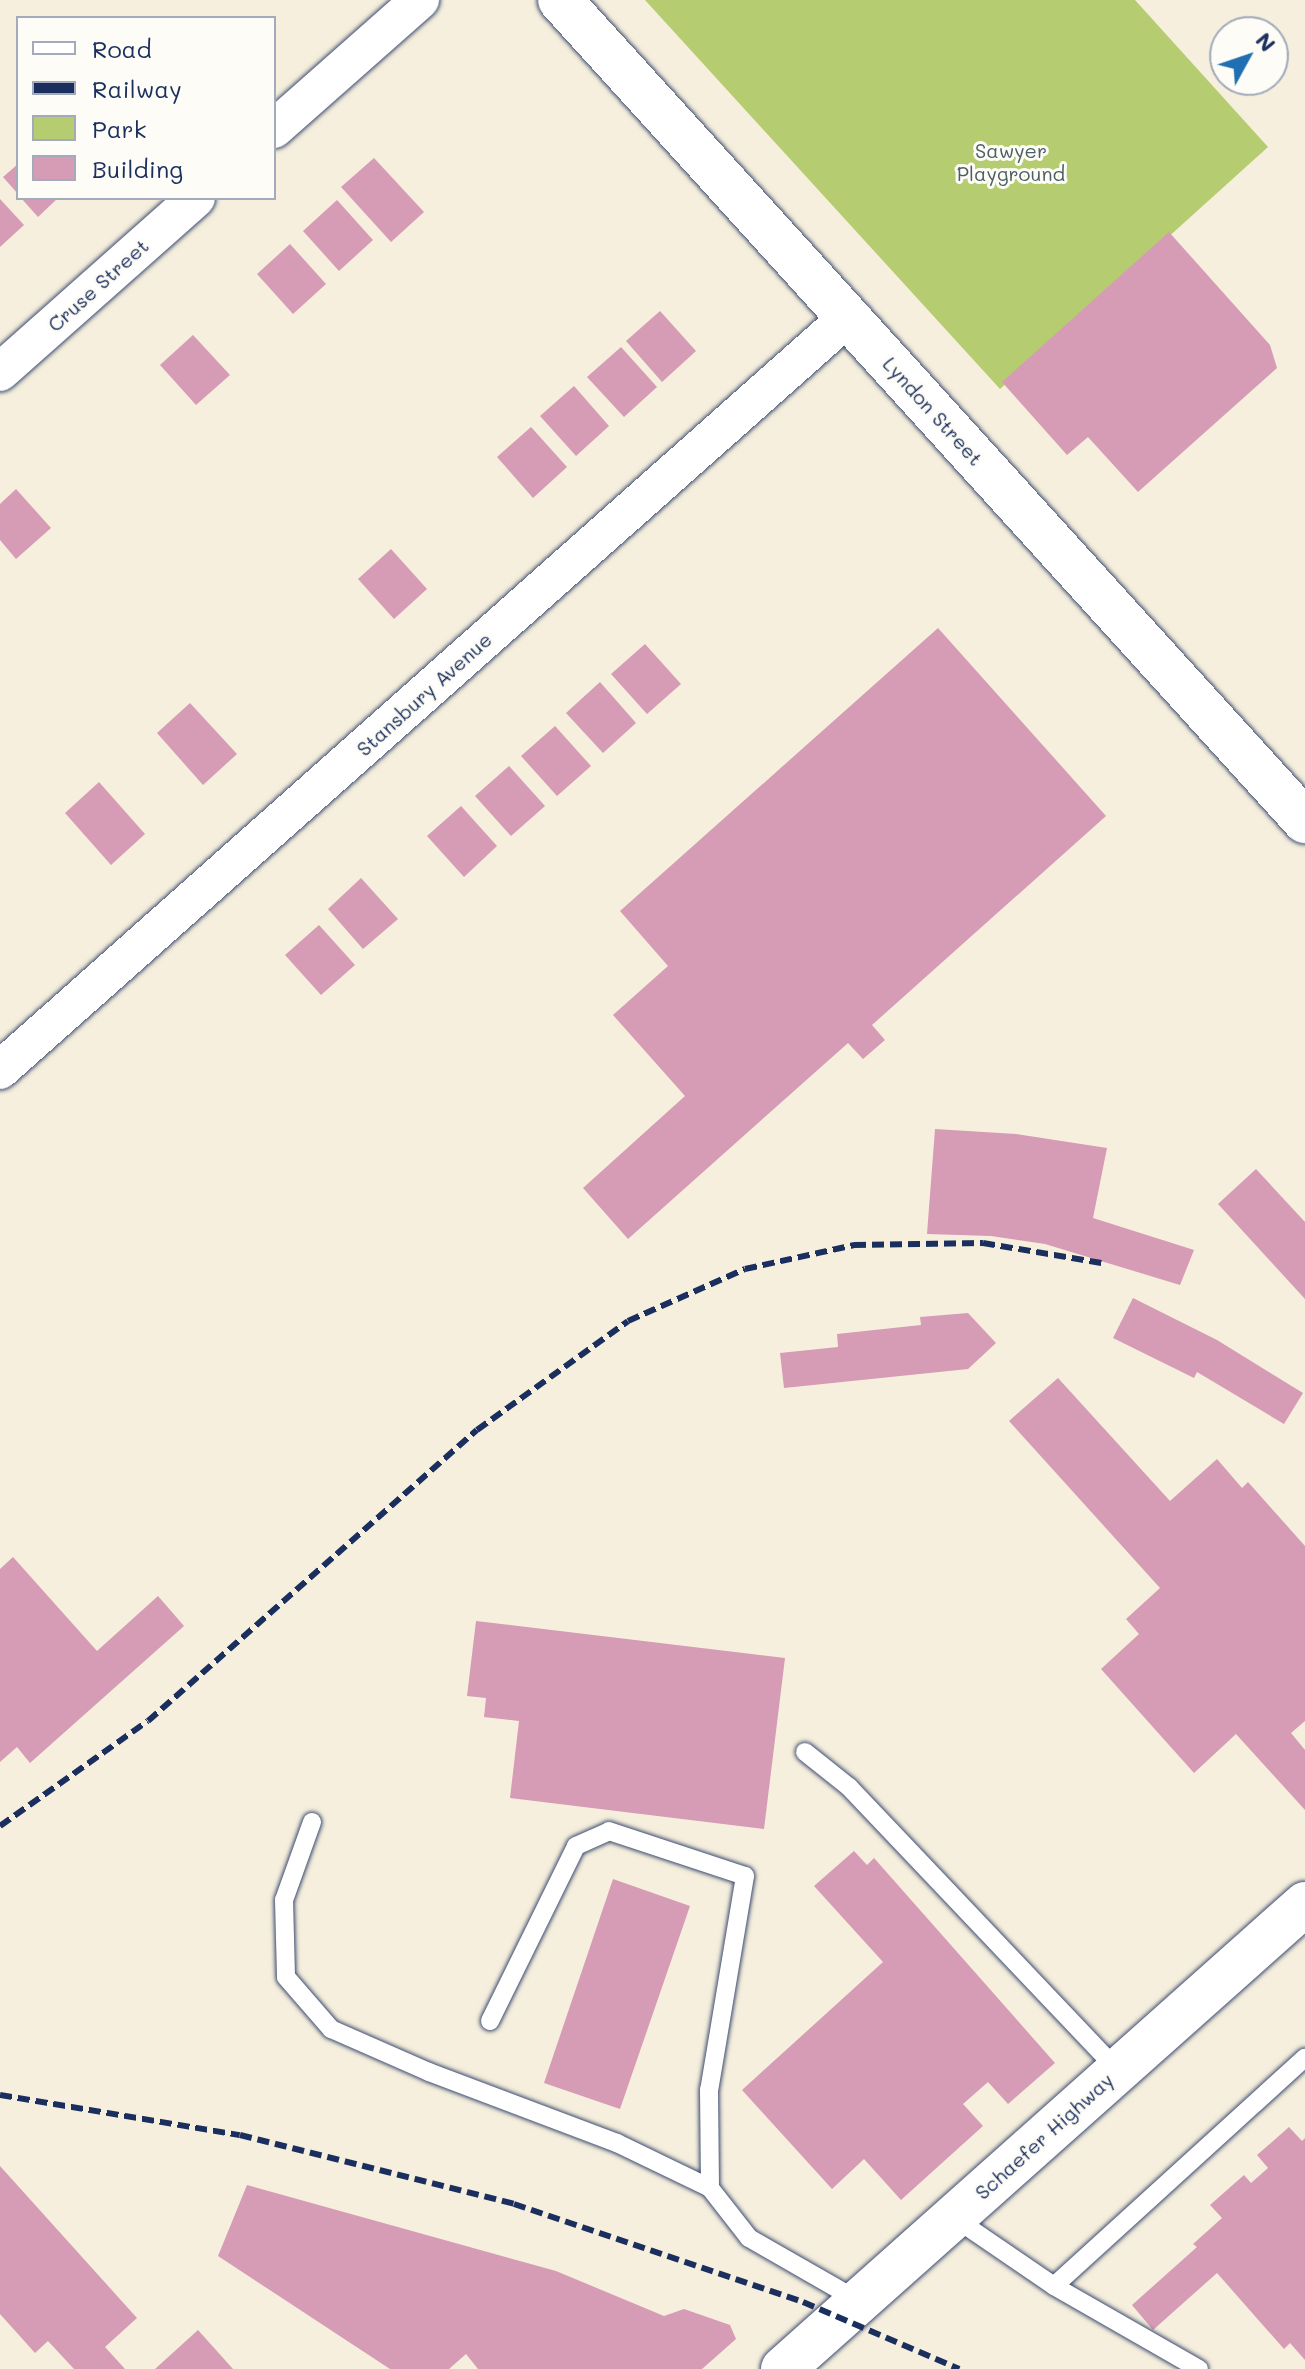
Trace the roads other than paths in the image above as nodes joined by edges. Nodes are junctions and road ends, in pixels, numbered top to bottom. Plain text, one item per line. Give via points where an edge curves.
1 (420, 0) edge
2 (560, 0) edge
3 (276, 127) edge
4 (194, 200) edge
5 (848, 317) junction
6 (0, 372) edge
7 (1305, 821) edge
8 (0, 1070) edge
9 (805, 1752) dead end
10 (312, 1822) dead end
11 (1305, 1904) edge
12 (490, 2021) dead end
13 (1305, 2058) edge
14 (1118, 2070) junction
15 (710, 2188) junction
16 (953, 2217) junction
17 (1054, 2286) junction
18 (859, 2301) junction
19 (783, 2369) edge
20 (1199, 2369) edge

1 - 3 street
2 - 5 street, Lyndon Street
4 - 6 street, Cruse Street
5 - 7 street, Lyndon Street
5 - 8 street, Stansbury Avenue
9 - 14 lane via 849,1787
10 - 15 lane via 284,1900 286,1977 331,2029 617,2143
11 - 14 street, Schaefer Highway
12 - 15 lane via 576,1846 609,1831 745,1876 709,2090
13 - 17 lane
14 - 16 street, Schaefer Highway
15 - 18 lane via 749,2238
16 - 17 lane
16 - 18 street, Schaefer Highway
17 - 20 lane
18 - 19 street, Schaefer Highway

